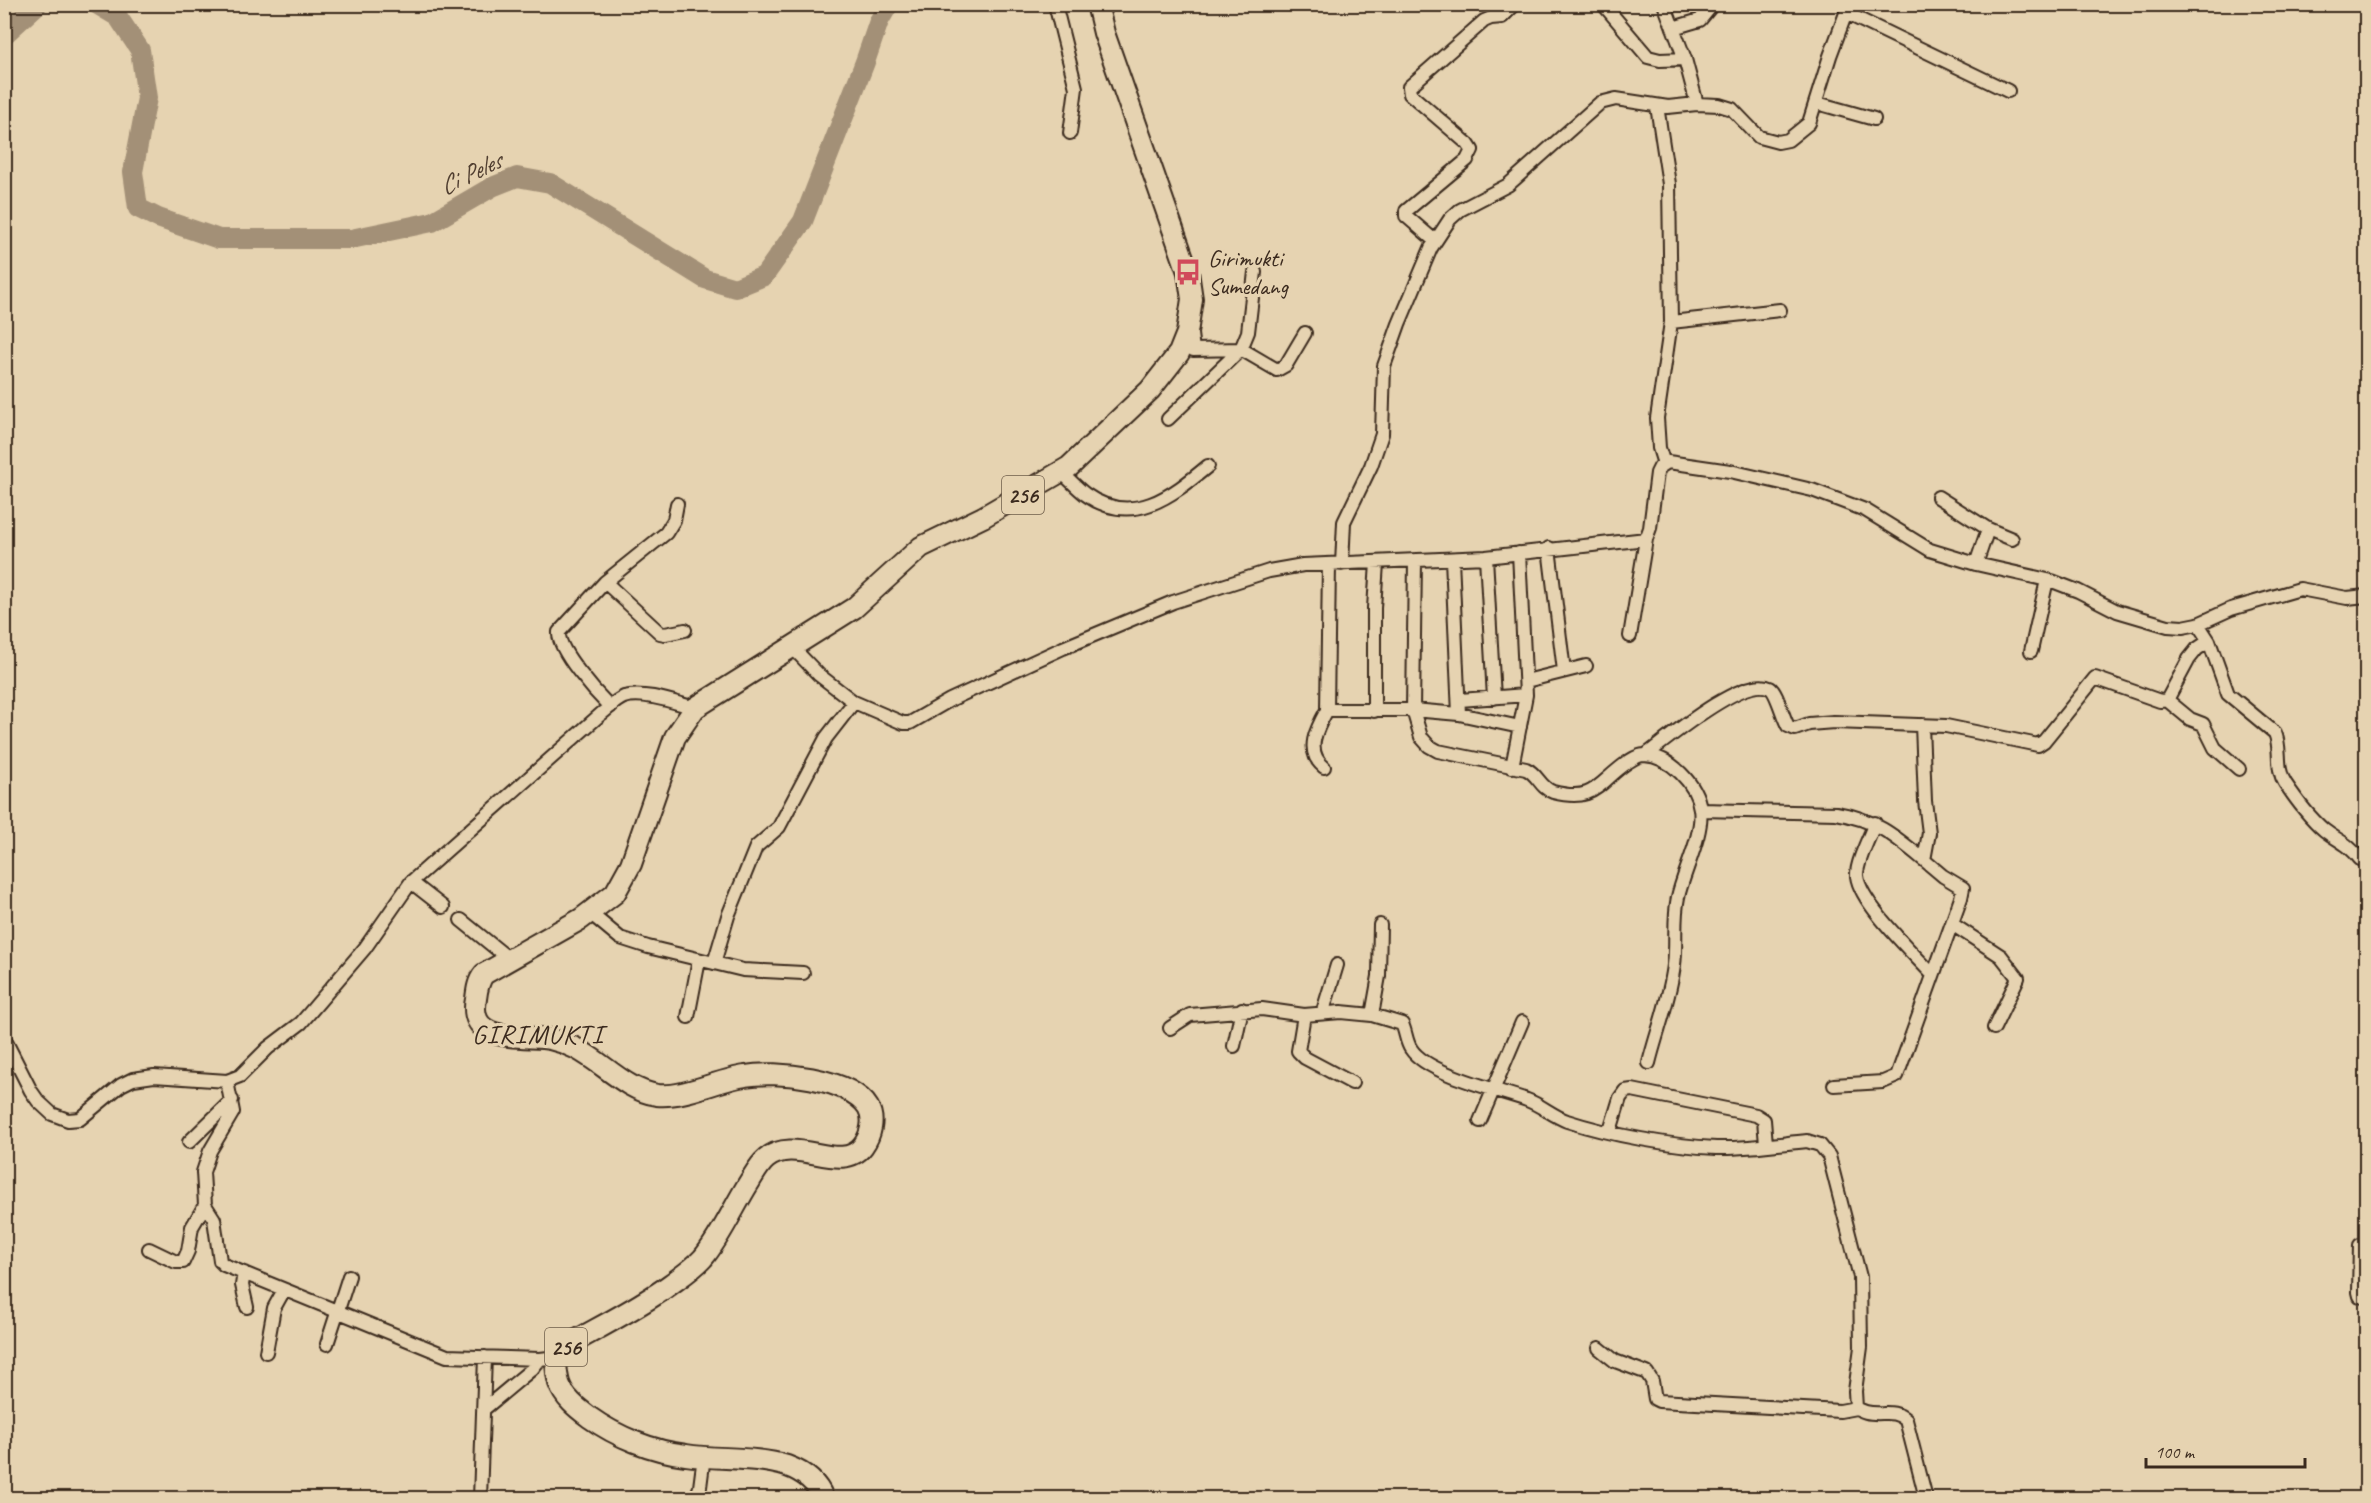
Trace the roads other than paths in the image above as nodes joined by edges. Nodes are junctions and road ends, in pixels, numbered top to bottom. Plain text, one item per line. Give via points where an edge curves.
1 (1055, 4) edge
2 (1097, 4) edge
3 (1515, 4) edge
4 (1603, 4) edge
5 (1664, 4) edge
6 (1713, 4) edge
7 (1849, 9) edge
8 (1673, 28) junction
9 (1685, 59) junction
10 (2008, 91) dead end
11 (1817, 103) junction
12 (1697, 104) junction
13 (1657, 106) junction
14 (1874, 119) dead end
15 (1070, 133) dead end
16 (1435, 241) junction
17 (1255, 272) dead end
18 (1780, 310) dead end
19 (1671, 322) junction
20 (1189, 326) junction
21 (1305, 333) dead end
22 (1241, 349) junction
23 (1168, 419) dead end
24 (1664, 464) junction
25 (1208, 466) dead end
26 (1061, 472) junction
27 (1938, 497) dead end
28 (677, 504) dead end
29 (1988, 529) junction
30 (1646, 539) junction
31 (2012, 539) dead end
32 (1549, 548) junction
33 (1519, 552) junction
34 (1486, 557) junction
35 (1452, 559) junction
36 (1416, 561) junction
37 (1377, 563) junction
38 (1329, 564) junction
39 (1342, 564) junction
40 (1976, 564) junction
41 (2047, 580) junction
42 (605, 582) junction
43 (2367, 596) edge
44 (2198, 624) junction
45 (685, 630) dead end
46 (1630, 636) dead end
47 (2208, 641) junction
48 (793, 648) junction
49 (2031, 651) dead end
50 (1586, 666) dead end
51 (1564, 671) junction
52 (1526, 681) junction
53 (1526, 695) junction
54 (1494, 698) junction
55 (1460, 700) junction
56 (2167, 700) junction
57 (854, 702) junction
58 (610, 707) junction
59 (695, 708) junction
60 (1327, 710) junction
61 (1374, 711) junction
62 (1413, 711) junction
63 (1459, 714) junction
64 (1922, 725) junction
65 (1520, 727) junction
66 (1646, 755) junction
67 (1324, 767) dead end
68 (1512, 767) junction
69 (2239, 769) dead end
70 (1701, 810) junction
71 (1875, 823) junction
72 (1924, 860) junction
73 (2367, 860) edge
74 (411, 882) junction
75 (443, 907) dead end
76 (590, 913) junction
77 (461, 920) dead end
78 (1952, 924) junction
79 (1380, 925) dead end
80 (509, 959) junction
81 (699, 960) junction
82 (714, 963) junction
83 (1336, 965) dead end
84 (803, 973) dead end
85 (1933, 975) junction
86 (1242, 1009) junction
87 (1323, 1011) junction
88 (1304, 1015) junction
89 (1372, 1015) junction
90 (688, 1017) dead end
91 (1522, 1022) dead end
92 (1170, 1028) dead end
93 (1994, 1028) dead end
94 (4, 1038) edge
95 (1234, 1046) dead end
96 (1649, 1063) dead end
97 (227, 1081) junction
98 (1352, 1083) dead end
99 (1834, 1085) dead end
100 (1493, 1091) junction
101 (232, 1100) junction
102 (1480, 1121) dead end
103 (1610, 1131) junction
104 (189, 1142) dead end
105 (1766, 1144) junction
106 (205, 1205) junction
107 (2360, 1245) dead end
108 (149, 1249) dead end
109 (244, 1274) junction
110 (349, 1276) dead end
111 (284, 1290) junction
112 (2367, 1298) edge
113 (247, 1307) dead end
114 (337, 1312) junction
115 (327, 1344) dead end
116 (1599, 1348) dead end
117 (266, 1352) dead end
118 (485, 1357) junction
119 (548, 1358) junction
120 (1856, 1408) junction
121 (484, 1409) junction
122 (704, 1456) junction
123 (480, 1498) edge
124 (696, 1498) edge
125 (823, 1498) edge
126 (1926, 1498) edge

1 - 15 street via 1076,88
2 - 20 main road, 256 via 1188,272 1192,299
3 - 16 street via 1502,17 1484,21 1409,87 1410,94 1472,150 1467,160 1406,211 1406,216
4 - 9 street via 1648,57
5 - 8 street
6 - 8 street via 1700,20
7 - 10 street
7 - 11 street
8 - 9 street
9 - 12 street
11 - 12 street via 1809,123 1788,140 1778,142 1759,137 1732,109
11 - 14 street
12 - 13 street
13 - 16 street via 1616,99 1599,103 1508,185 1460,210
13 - 19 street via 1669,184
16 - 39 street via 1387,355 1382,384 1382,434 1344,522
17 - 22 street via 1248,332
18 - 19 street
19 - 24 street via 1657,418
20 - 22 street via 1193,351
20 - 26 main road, 256 via 1179,353 1161,378
21 - 22 street via 1282,369 1271,368
22 - 23 street
24 - 30 street via 1657,473
24 - 40 street via 1730,471 1812,490 1865,510 1930,550
25 - 26 street via 1161,500 1131,510 1094,500
26 - 48 main road, 256 via 921,547 859,604
27 - 29 street
28 - 42 street via 674,520 666,532
29 - 31 street
29 - 40 street
30 - 32 street
30 - 46 street
32 - 33 street
32 - 51 street
33 - 34 street
33 - 52 street
34 - 35 street
34 - 54 street
35 - 36 street
35 - 55 street
36 - 37 street
36 - 62 street
37 - 39 street
37 - 61 street
38 - 39 street
38 - 57 street via 1269,571 1173,602 960,695 914,723 903,723
38 - 60 street
40 - 41 street
41 - 44 street via 2151,622 2183,627
41 - 49 street
42 - 45 street via 660,633
42 - 58 street via 558,635 585,680
43 - 44 street via 2347,598 2300,589 2231,609
44 - 47 street
47 - 56 street via 2188,659
47 - 73 street via 2228,694 2275,733 2284,782 2324,830 2352,848 2360,859
48 - 57 street
48 - 59 main road, 256
50 - 51 street
51 - 52 street
52 - 53 street
53 - 54 street
53 - 65 street
54 - 55 street
55 - 63 street
56 - 64 street via 2096,678 2038,745 1971,730
56 - 69 street via 2202,724 2215,748
57 - 82 street via 826,738 779,827 756,847
58 - 59 street via 632,696
58 - 74 street
59 - 76 main road, 256 via 675,737 626,876 615,893
60 - 61 street
60 - 67 street via 1314,737 1315,760
61 - 62 street
62 - 63 street
62 - 68 street via 1421,737 1429,746
63 - 65 street
64 - 66 street via 1834,723 1795,729 1788,726 1773,691 1752,687 1697,716
64 - 72 street via 1929,832
65 - 68 street
66 - 68 street via 1624,764 1588,794 1576,796 1546,789 1531,771
66 - 70 street via 1677,769
70 - 71 street via 1836,813
70 - 96 street via 1693,852 1678,894 1674,966
71 - 72 street
71 - 85 street via 1857,869 1859,884 1885,922
72 - 78 street via 1963,888
74 - 75 street
74 - 97 street via 365,948 301,1023 240,1076
76 - 80 main road, 256
76 - 81 street via 620,938
77 - 80 street
78 - 85 street
78 - 93 street via 2001,956 2018,978
79 - 89 street via 1379,976
80 - 119 main road, 256 via 484,974 478,984 476,1014 493,1034 564,1043 630,1085 660,1095 745,1076 770,1074 810,1079 852,1093 868,1107 872,1122 866,1141 846,1157 789,1149 770,1155 698,1263 642,1305
81 - 82 street
81 - 90 street
82 - 84 street via 743,970
83 - 87 street
85 - 99 street via 1897,1076 1884,1082
86 - 88 street
86 - 92 street via 1190,1015
86 - 95 street
87 - 88 street
87 - 89 street
88 - 98 street via 1298,1051
89 - 100 street via 1402,1024 1412,1051 1427,1062
91 - 100 street
94 - 97 street via 38,1101 52,1114 68,1120 80,1119 133,1079 154,1076
97 - 101 street
100 - 102 street
100 - 103 street via 1527,1100 1565,1120
101 - 104 street
101 - 106 street via 230,1119 205,1162
103 - 105 street via 1692,1146
103 - 105 street via 1620,1098 1625,1090 1632,1090 1756,1115 1764,1120
105 - 120 street via 1814,1143 1829,1156 1860,1277 1861,1347
106 - 108 street via 192,1227 183,1262
106 - 109 street via 214,1218 220,1261
107 - 112 street via 2359,1294
109 - 111 street
109 - 113 street
110 - 114 street
111 - 114 street
111 - 117 street via 274,1308
114 - 115 street
114 - 118 street via 447,1356
116 - 120 street via 1615,1361 1647,1373 1659,1401 1840,1411
118 - 119 street
118 - 121 street
119 - 121 street
119 - 122 main road, 256 via 565,1395 597,1422 665,1452
120 - 126 street via 1900,1414 1906,1420
121 - 123 street
122 - 124 street
122 - 125 main road, 256 via 787,1466 808,1477

